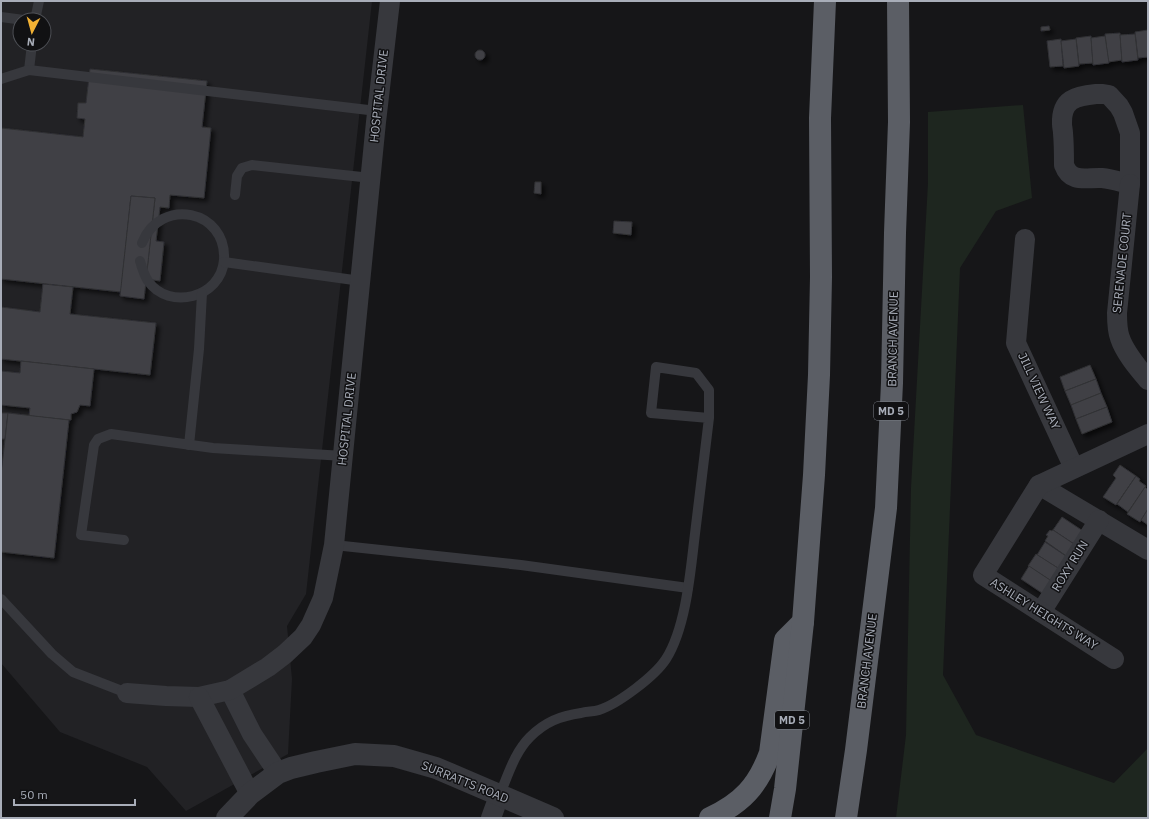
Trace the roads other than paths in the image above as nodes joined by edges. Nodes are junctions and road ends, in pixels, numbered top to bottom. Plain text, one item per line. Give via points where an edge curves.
1 (39, 1) edge
2 (390, 1) edge
3 (825, 1) edge
4 (898, 1) edge
5 (37, 12) edge
6 (1, 17) edge
7 (12, 18) edge
8 (31, 52) edge
9 (29, 70) junction
10 (1, 80) edge
11 (377, 111) junction
12 (371, 178) junction
13 (1130, 184) junction
14 (235, 195) dead end
15 (1025, 239) dead end
16 (142, 243) dead end
17 (140, 261) dead end
18 (224, 262) junction
19 (361, 282) junction
20 (202, 293) junction
21 (1148, 380) edge
22 (709, 418) junction
23 (1148, 434) edge
24 (189, 445) junction
25 (344, 456) junction
26 (1074, 468) junction
27 (1039, 485) junction
28 (1099, 520) junction
29 (124, 540) dead end
30 (334, 545) junction
31 (1148, 550) edge
32 (688, 588) junction
33 (1, 599) edge
34 (1041, 612) junction
35 (803, 622) junction
36 (1114, 659) dead end
37 (230, 690) junction
38 (127, 693) joint
39 (199, 697) junction
40 (856, 750) junction
41 (278, 773) junction
42 (250, 794) junction
43 (499, 796) junction
44 (227, 818) edge
45 (491, 818) edge
46 (553, 818) edge
47 (710, 818) edge
48 (780, 818) edge
49 (846, 818) edge
50 (861, 818) edge

1 - 5 lane
2 - 11 street, HOSPITAL DRIVE
3 - 35 highway, MD 5 via 820,118 819,374
4 - 40 highway, BRANCH AVENUE / MD 5 via 899,122 886,508
6 - 7 lane
8 - 9 lane
9 - 10 lane
9 - 11 lane
11 - 12 street, HOSPITAL DRIVE
12 - 14 lane via 252,165 242,168 237,176
12 - 19 street, HOSPITAL DRIVE
13 - 13 street, SERENADE COURT via 1130,133 1119,106 1103,94 1072,99 1064,108 1062,124 1064,165 1069,173 1078,178 1101,178
13 - 21 street, SERENADE COURT via 1117,326 1126,350
15 - 26 street, JILL VIEW WAY via 1016,342
16 - 18 lane via 151,227 160,220 171,215 195,216 205,221 221,239
17 - 20 lane via 148,282 167,296 191,297
18 - 19 lane
18 - 20 lane via 220,275
19 - 25 street, HOSPITAL DRIVE
20 - 24 lane
22 - 22 lane via 709,390 696,373 656,367 650,413
22 - 32 lane
23 - 26 street
24 - 25 lane
24 - 29 lane via 111,434 98,439 94,445 81,535
25 - 30 street, HOSPITAL DRIVE
26 - 27 street
27 - 28 street
27 - 34 street, ASHLEY HEIGHTS WAY via 983,575
28 - 31 street
28 - 34 street, ROXY RUN
30 - 32 lane via 521,565
30 - 37 street, HOSPITAL DRIVE via 323,598 303,637 286,654
32 - 43 lane via 680,626 666,659 658,668 610,705 564,717 542,727 519,751
33 - 38 lane via 52,654 73,672
34 - 36 street, ASHLEY HEIGHTS WAY
35 - 47 highway via 784,640 770,753 764,770 748,793
35 - 48 highway, MD 5
37 - 39 street, HOSPITAL DRIVE
37 - 41 street via 252,734
38 - 39 street, HOSPITAL DRIVE
39 - 42 street
40 - 49 highway, BRANCH AVENUE / MD 5
40 - 50 highway
41 - 42 street, SURRATTS ROAD
41 - 43 street, SURRATTS ROAD via 339,756 394,756 436,768
42 - 44 street, SURRATTS ROAD
43 - 45 street
43 - 46 street, SURRATTS ROAD

